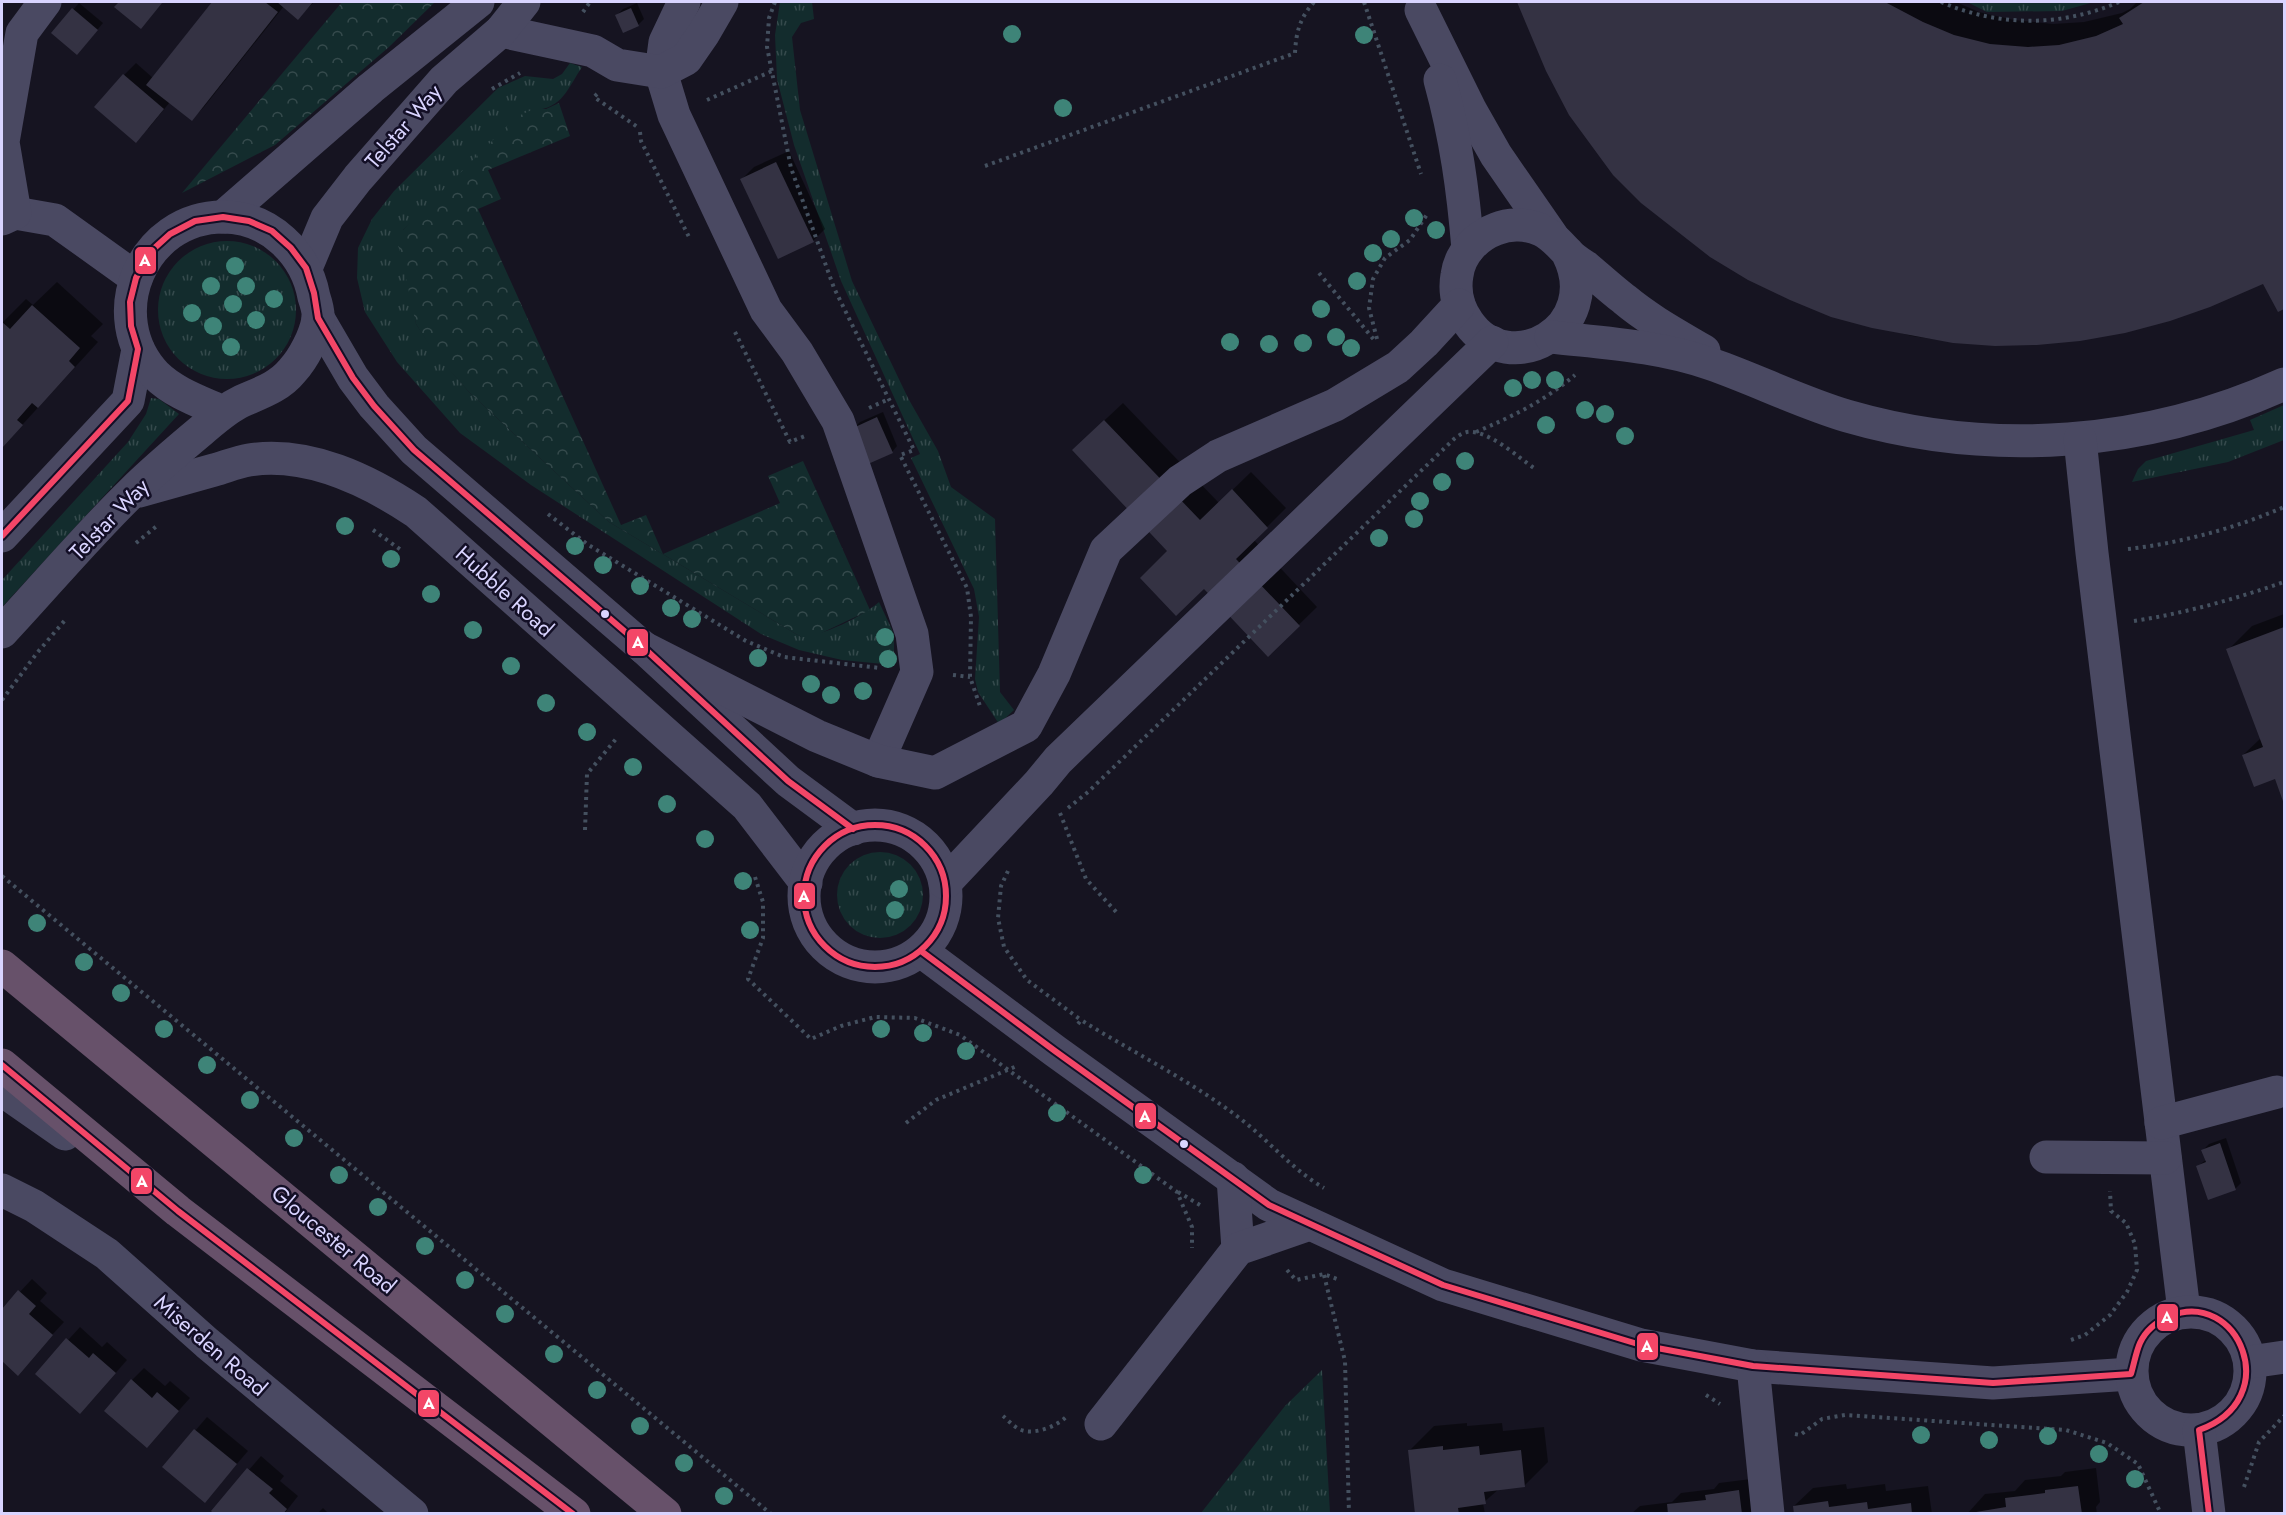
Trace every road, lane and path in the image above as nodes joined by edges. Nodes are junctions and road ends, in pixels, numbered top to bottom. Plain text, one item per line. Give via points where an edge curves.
1 (45, 2) edge
2 (478, 2) edge
3 (524, 2) edge
4 (590, 2) edge
5 (684, 2) edge
6 (722, 2) edge
7 (775, 2) edge
8 (1314, 2) edge
9 (1364, 2) edge
10 (1941, 2) edge
11 (2119, 2) edge
12 (1420, 6) edge
13 (501, 30) junction
14 (563, 46) junction
15 (661, 72) junction
16 (483, 94) dead end
17 (985, 166) dead end
18 (1423, 180) dead end
19 (1429, 212) dead end
20 (8, 216) edge
21 (223, 217) junction
22 (1560, 245) junction
23 (1468, 249) junction
24 (306, 268) junction
25 (1319, 273) dead end
26 (136, 278) junction
27 (1459, 305) junction
28 (318, 318) junction
29 (1551, 336) junction
30 (1492, 342) junction
31 (1600, 342) junction
32 (138, 349) junction
33 (1758, 382) junction
34 (2284, 384) edge
35 (1430, 401) junction
36 (223, 412) junction
37 (1465, 432) junction
38 (1476, 432) junction
39 (2080, 439) junction
40 (1534, 468) dead end
41 (131, 493) junction
42 (2284, 507) edge
43 (540, 508) dead end
44 (160, 523) dead end
45 (369, 528) dead end
46 (2, 536) edge
47 (135, 544) dead end
48 (2092, 553) junction
49 (408, 555) dead end
50 (2284, 582) edge
51 (67, 619) dead end
52 (2101, 626) junction
53 (2, 632) edge
54 (644, 648) junction
55 (917, 672) junction
56 (970, 677) junction
57 (2, 700) edge
58 (618, 736) dead end
59 (1003, 740) junction
60 (878, 761) junction
61 (1048, 772) junction
62 (1061, 814) junction
63 (1053, 822) dead end
64 (853, 829) junction
65 (585, 830) dead end
66 (1009, 869) dead end
67 (754, 874) dead end
68 (2, 876) edge
69 (806, 883) junction
70 (945, 883) junction
71 (1118, 914) dead end
72 (921, 951) junction
73 (2, 966) edge
74 (1081, 1020) junction
75 (1055, 1051) junction
76 (2, 1065) edge
77 (1008, 1070) junction
78 (2, 1090) edge
79 (2277, 1092) dead end
80 (906, 1123) dead end
81 (2161, 1123) junction
82 (2046, 1157) dead end
83 (2165, 1158) junction
84 (1233, 1178) junction
85 (2, 1190) edge
86 (1327, 1190) dead end
87 (178, 1211) junction
88 (2111, 1211) dead end
89 (1310, 1224) junction
90 (1238, 1249) junction
91 (1192, 1251) dead end
92 (1324, 1274) dead end
93 (2184, 1311) junction
94 (2066, 1342) dead end
95 (2284, 1357) edge
96 (2250, 1362) junction
97 (1753, 1366) junction
98 (2131, 1374) junction
99 (1003, 1416) dead end
100 (2284, 1416) edge
101 (1087, 1417) joint
102 (2199, 1430) junction
103 (2244, 1493) dead end
104 (412, 1514) edge
105 (574, 1514) edge
106 (665, 1514) edge
107 (771, 1514) edge
108 (1349, 1514) edge
109 (1768, 1514) edge
110 (2209, 1514) edge

1 - 20 street via 21,33 3,142
2 - 21 street, Telstar Way via 371,88
3 - 13 street, Telstar Way
4 - 14 path
5 - 15 street via 665,42
6 - 15 street via 686,59
7 - 56 path via 769,18 767,46 791,168 834,288 914,450 900,455 967,588 971,617
8 - 17 path via 1303,15 1295,52
9 - 18 path
10 - 11 path via 1995,19 2030,22 2065,19
12 - 22 street via 1496,155
12 - 23 street via 1450,118 1462,182
13 - 14 street
13 - 24 street, Telstar Way via 444,80 358,178 327,218
14 - 15 street via 593,51 617,65
14 - 16 path via 548,67 517,74
15 - 55 street via 674,115 766,310 797,352 838,421 912,634
19 - 25 path via 1410,240 1386,258 1373,279 1369,308 1379,346
20 - 26 street via 55,220
21 - 24 street via 249,221 272,231
21 - 26 street via 195,221 170,234 149,253
22 - 23 street via 1527,226 1501,227 1488,232
22 - 29 street via 1576,273 1575,304 1566,322
22 - 33 street via 1627,302
23 - 27 street via 1458,270
24 - 28 street
26 - 32 street via 130,302 131,326
27 - 30 street via 1472,327
27 - 59 street via 1398,367 1335,405 1218,456 1180,481 1106,550 1054,674 1026,726
28 - 36 street via 308,347 292,372 269,391
28 - 54 street, Hubble Road via 360,388 414,450
29 - 30 street via 1522,347
29 - 31 street
30 - 35 street
31 - 33 street via 1644,347 1710,363
31 - 38 path via 1582,369 1553,394
32 - 36 street via 156,375 182,393
32 - 46 street via 128,401
33 - 39 street via 1846,416 1916,432 1986,440
34 - 39 street via 2171,424
35 - 37 path via 1455,428
35 - 61 street
36 - 41 street, Telstar Way
37 - 38 path
37 - 62 path
38 - 40 path
39 - 48 street
41 - 53 street, Telstar Way
41 - 69 street, Hubble Road via 250,460 287,460 346,473 394,497 416,512 747,806
42 - 48 path via 2240,524 2156,546
43 - 55 path via 587,544 746,641 784,657
44 - 47 path
45 - 49 path
48 - 52 street
50 - 52 path via 2173,615
51 - 57 path
52 - 81 street
54 - 60 street via 817,736
54 - 64 street, Hubble Road via 788,781
55 - 56 path
55 - 60 street
56 - 59 path via 980,707
58 - 65 path via 587,774
59 - 60 street via 936,773
61 - 62 path
61 - 70 street
62 - 63 path
62 - 71 path via 1086,879
64 - 69 street via 822,849
64 - 70 street via 877,825 909,834 938,862
66 - 74 path via 1001,886 998,918 1004,948 1027,980
67 - 77 path via 763,902 763,938 748,979 811,1040 876,1017 915,1018 960,1035
68 - 107 path
69 - 72 street via 805,903 818,938 848,962 886,966
70 - 72 street via 942,920
72 - 75 street
73 - 106 highway, Gloucester Road
74 - 75 path
74 - 86 path via 1242,1120 1307,1178
75 - 77 path
75 - 84 street
76 - 87 highway
77 - 80 path via 936,1100
77 - 91 path via 1177,1192 1192,1227
78 - 87 street
79 - 81 street
81 - 83 street
82 - 83 street
83 - 93 street
84 - 89 street via 1269,1205
84 - 90 street
85 - 104 street, Miserden Road via 107,1254
87 - 105 highway
88 - 94 path via 2126,1223 2135,1244 2137,1270 2110,1316 2085,1335
89 - 90 street
89 - 97 street via 1443,1285 1641,1345
90 - 101 street
92 - 108 path via 1345,1361
93 - 96 street via 2220,1318 2239,1337
93 - 98 street via 2167,1316 2140,1339
95 - 96 street
96 - 102 street via 2250,1381 2233,1414 2217,1425
97 - 98 street via 1993,1383
97 - 109 street
98 - 102 street via 2135,1393 2160,1423 2179,1430
99 - 101 path via 1021,1431 1038,1431
100 - 103 path via 2259,1442
102 - 110 street

